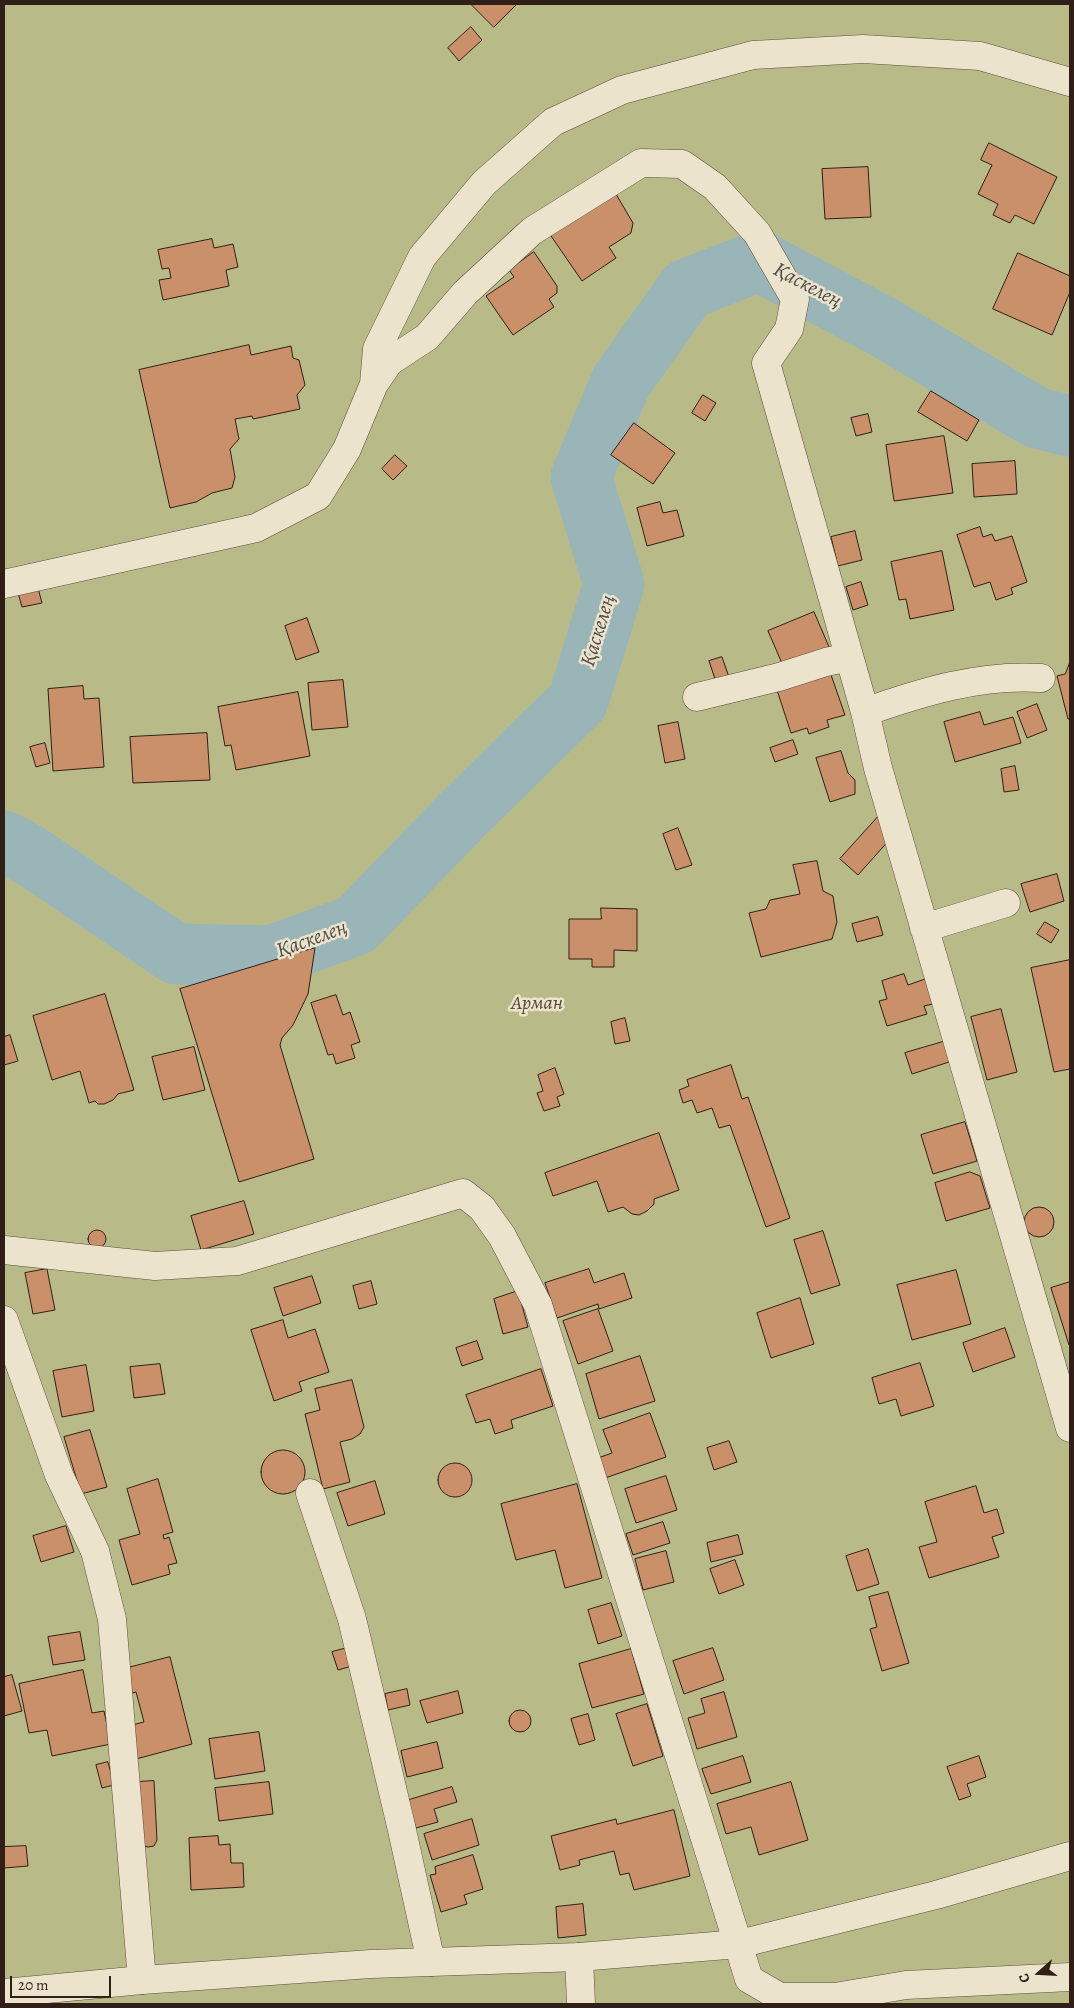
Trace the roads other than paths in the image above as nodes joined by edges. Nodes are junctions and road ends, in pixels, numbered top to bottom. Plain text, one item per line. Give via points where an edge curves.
1 (1070, 82) edge
2 (374, 384) junction
3 (4, 584) edge
4 (849, 658) junction
5 (1041, 678) dead end
6 (696, 697) dead end
7 (865, 712) junction
8 (1006, 903) dead end
9 (924, 928) junction
10 (4, 1250) edge
11 (4, 1320) edge
12 (1069, 1418) edge
13 (310, 1493) dead end
14 (1070, 1856) edge
15 (739, 1944) junction
16 (579, 1956) junction
17 (431, 1962) junction
18 (1070, 1978) edge
19 (142, 1980) junction
20 (4, 1993) edge
21 (581, 2004) edge

1 - 2 street via 980,56 863,49 753,55 622,90 553,122 484,183 422,257 378,349
2 - 3 street via 347,449 318,496 256,528
2 - 4 street via 389,362 427,337 465,293 532,231 641,163 682,164 715,187 758,233 795,299 790,329 766,363
4 - 6 street
4 - 7 street
5 - 7 street via 985,678
7 - 9 street
8 - 9 street
9 - 12 street
10 - 15 street via 155,1266 236,1260 463,1193 482,1208 502,1236 538,1305
11 - 19 street via 59,1475 95,1551 112,1619
13 - 17 street via 352,1619
14 - 15 street via 936,1895
15 - 16 street
15 - 18 street via 749,1979 780,1997 835,1997 906,1985
16 - 17 street
16 - 21 street
17 - 19 street
19 - 20 street

